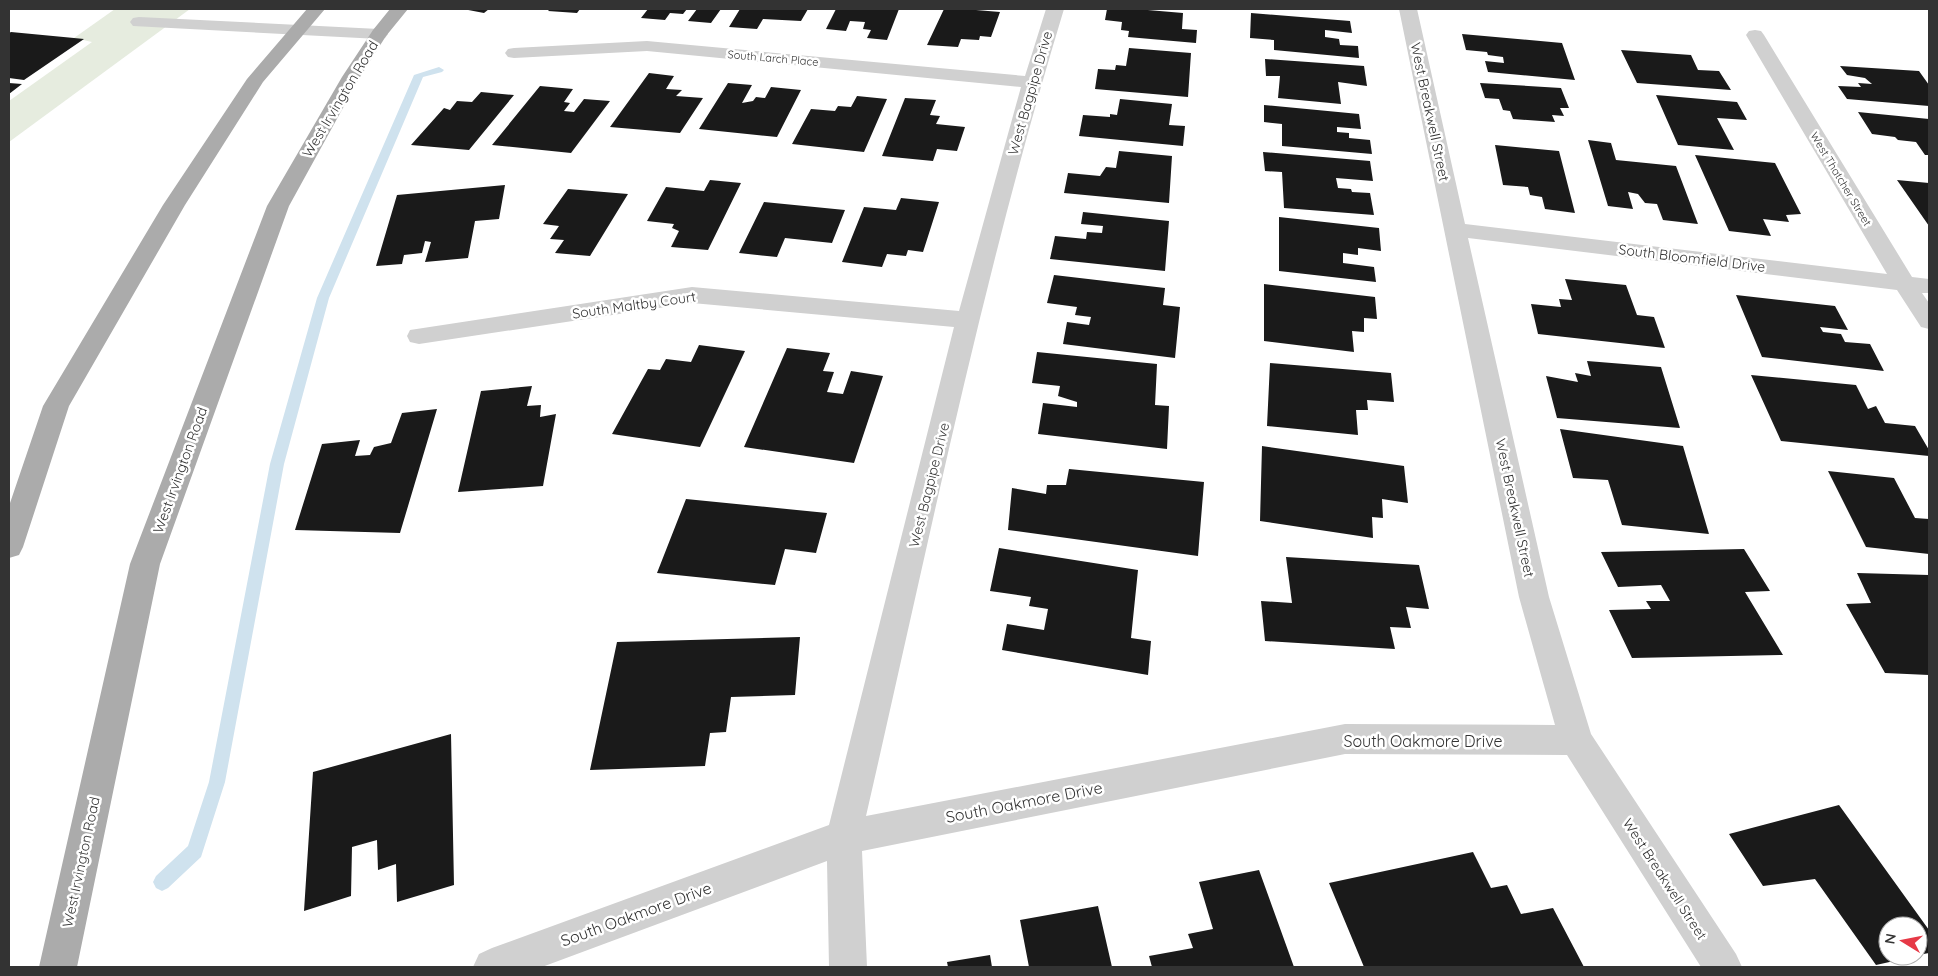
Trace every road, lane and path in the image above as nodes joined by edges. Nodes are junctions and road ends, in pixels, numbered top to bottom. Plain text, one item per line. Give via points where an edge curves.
1 (316, 9) edge
2 (399, 9) edge
3 (1055, 9) edge
4 (1408, 9) edge
5 (139, 22) dead end
6 (296, 30) junction
7 (379, 34) junction
8 (1755, 35) dead end
9 (514, 53) dead end
10 (1032, 82) junction
11 (1455, 230) junction
12 (1904, 283) junction
13 (1929, 286) edge
14 (968, 320) junction
15 (1929, 321) edge
16 (419, 336) dead end
17 (9, 547) edge
18 (1576, 740) junction
19 (844, 837) junction
20 (58, 967) edge
21 (492, 967) edge
22 (848, 967) edge
23 (1723, 967) edge

1 - 6 main road
2 - 7 main road, West Irvington Road
3 - 10 street, West Bagpipe Drive
4 - 11 street, West Breakwell Street
5 - 6 street
6 - 7 street
6 - 17 main road via 256,79 174,205 56,406
7 - 20 main road, West Irvington Road via 278,206 145,564
8 - 12 street, West Thatcher Street
9 - 10 street, South Larch Place via 647,46
10 - 14 street, West Bagpipe Drive
11 - 12 street, South Bloomfield Drive
11 - 18 street, West Breakwell Street via 1534,597
12 - 13 street, South Bloomfield Drive
12 - 15 street, West Thatcher Street
14 - 16 street, South Maltby Court via 692,295
14 - 19 street, West Bagpipe Drive
18 - 19 street, South Oakmore Drive via 1346,739
18 - 23 street, West Breakwell Street
19 - 21 street, South Oakmore Drive
19 - 22 street, West Bagpipe Drive

